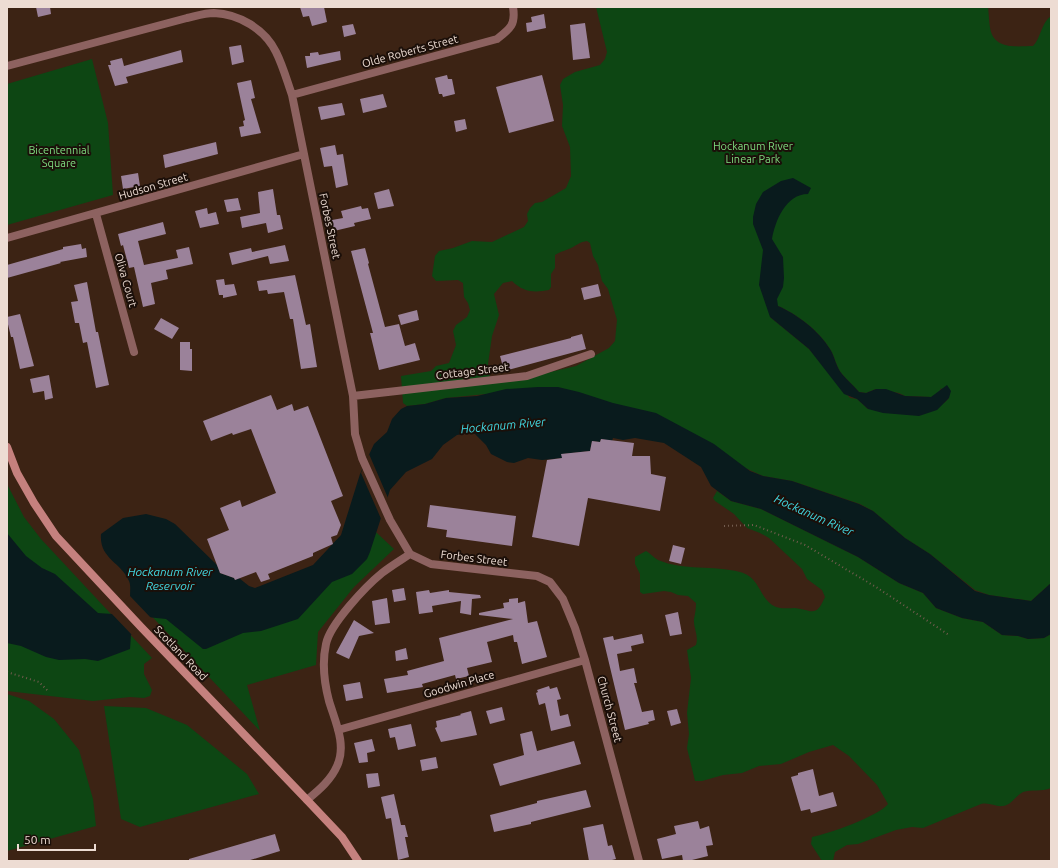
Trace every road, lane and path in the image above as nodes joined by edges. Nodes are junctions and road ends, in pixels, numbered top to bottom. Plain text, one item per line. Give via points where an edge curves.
1 (513, 7) edge
2 (230, 11) edge
3 (7, 66) edge
4 (292, 96) junction
5 (304, 154) junction
6 (96, 214) junction
7 (7, 238) edge
8 (134, 352) dead end
9 (591, 354) dead end
10 (352, 396) junction
11 (7, 447) edge
12 (724, 526) dead end
13 (410, 554) junction
14 (537, 576) joint
15 (949, 635) dead end
16 (585, 660) junction
17 (7, 672) edge
18 (49, 692) dead end
19 (338, 730) junction
20 (307, 800) junction
21 (358, 861) edge
22 (639, 861) edge

1 - 4 street, Olde Roberts Street via 511,28 497,39
2 - 3 street, Forbes Street via 187,18
2 - 4 street, Forbes Street via 263,34 276,51
4 - 5 street, Forbes Street
5 - 6 street, Hudson Street
5 - 10 street, Forbes Street
6 - 7 street, Hudson Street
6 - 8 street, Oliva Court
9 - 10 street, Cottage Street via 527,376
10 - 13 street, Forbes Street via 355,434 365,464
11 - 20 main road, Scotland Road via 30,497 56,536
12 - 15 path via 754,525 805,545 876,587
13 - 14 street, Forbes Street via 437,565
13 - 19 street via 382,573 362,593 333,626 326,643 323,668
14 - 16 street, Church Street via 550,582 563,600
16 - 19 street, Goodwin Place
16 - 22 street, Church Street
17 - 18 path via 39,682
19 - 20 street via 341,751 338,765 326,784
20 - 21 main road, Scotland Road via 342,837

